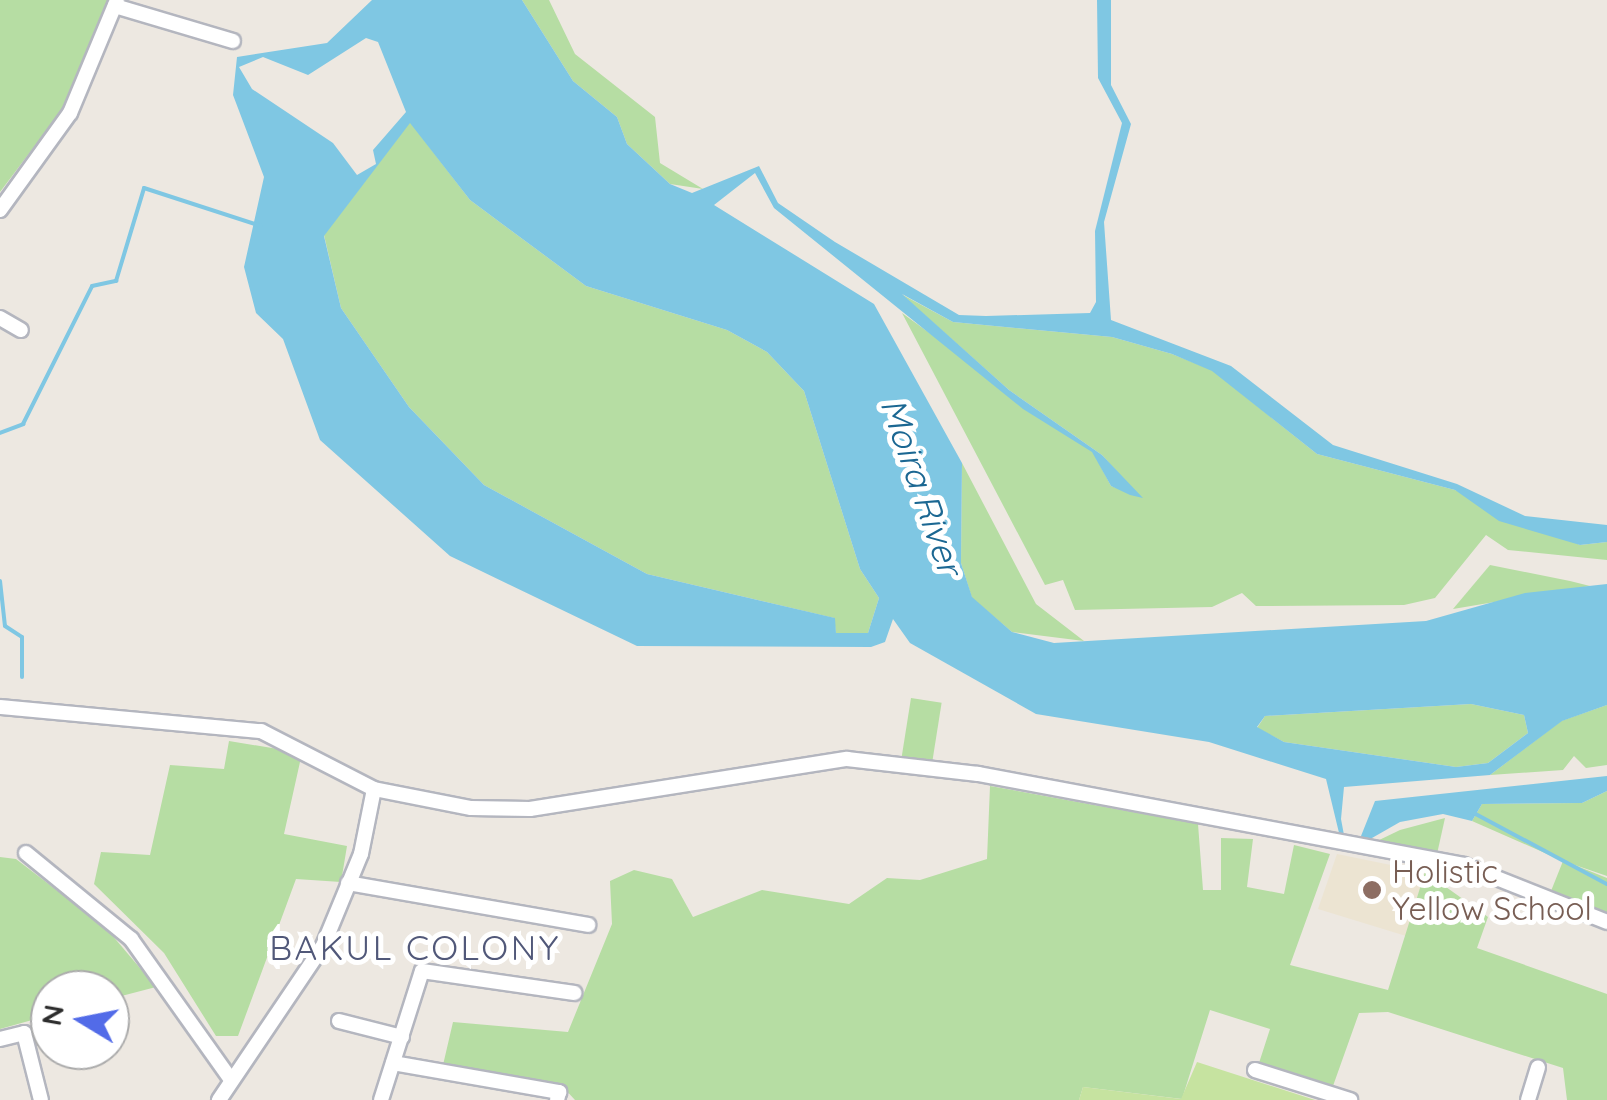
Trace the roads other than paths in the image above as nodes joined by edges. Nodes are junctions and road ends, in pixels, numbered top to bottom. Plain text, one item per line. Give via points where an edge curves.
1 (116, 3) edge
2 (233, 41) dead end
3 (0, 210) edge
4 (0, 318) edge
5 (22, 330) dead end
6 (0, 707) edge
7 (374, 789) junction
8 (26, 853) dead end
9 (348, 883) junction
10 (1607, 922) edge
11 (588, 925) dead end
12 (574, 992) dead end
13 (338, 1021) dead end
14 (402, 1037) junction
15 (0, 1039) edge
16 (393, 1063) junction
17 (1538, 1068) dead end
18 (1255, 1070) dead end
19 (229, 1076) junction
20 (40, 1100) edge
21 (219, 1100) edge
22 (381, 1100) edge
23 (557, 1100) edge
24 (1350, 1100) edge
25 (1528, 1100) edge

1 - 2 street
1 - 3 street via 70,113
4 - 5 street
6 - 7 street via 261,731
7 - 9 street
7 - 10 street via 530,809 847,760 978,774 1464,865
8 - 19 street via 131,939
9 - 11 street
9 - 19 street via 291,1002
12 - 14 street via 422,971
13 - 14 street
14 - 16 street
15 - 20 street via 24,1033
16 - 22 street
16 - 23 street via 559,1092
17 - 25 street
18 - 24 street
19 - 21 street

